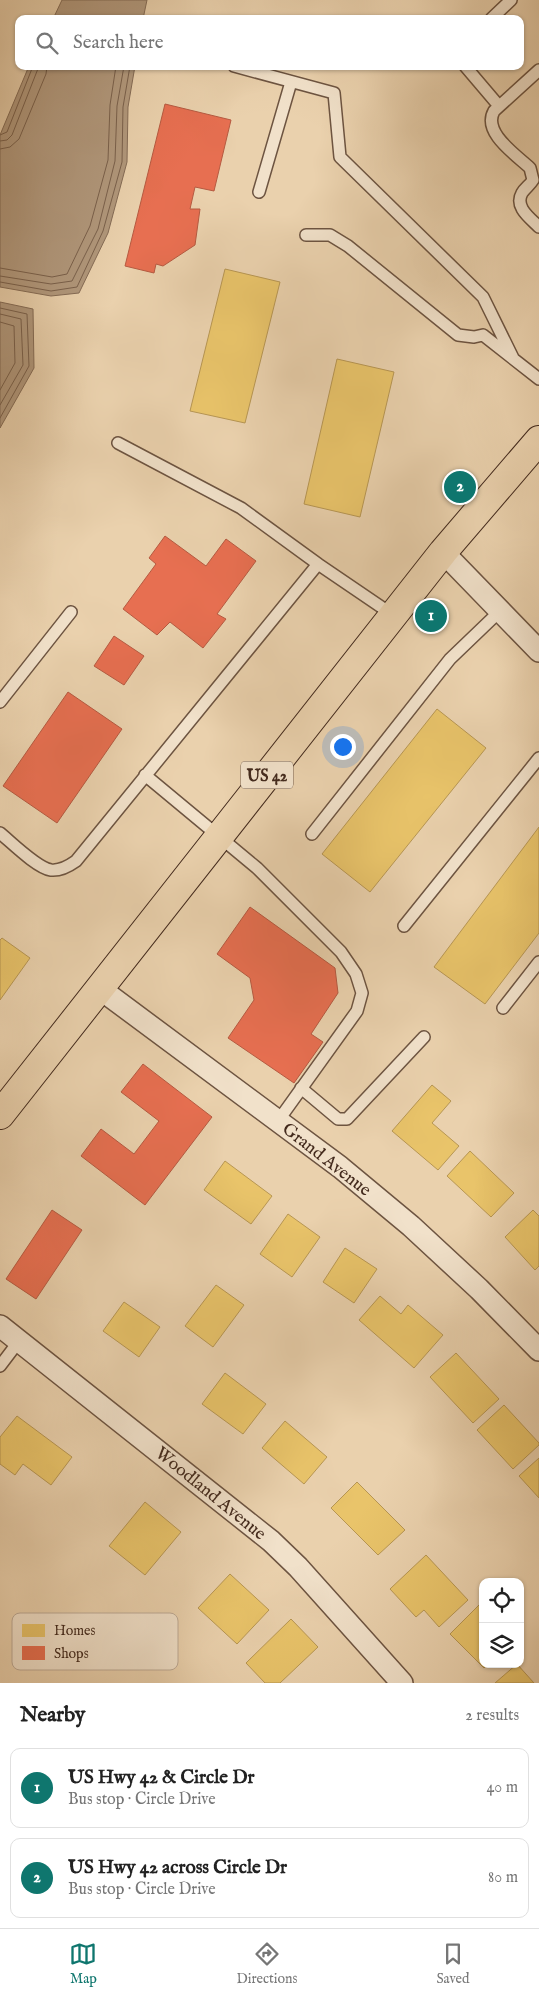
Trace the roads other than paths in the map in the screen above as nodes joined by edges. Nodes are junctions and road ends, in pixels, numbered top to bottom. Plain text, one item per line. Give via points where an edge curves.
1 (511, 0) edge
2 (494, 15) edge
3 (248, 70) edge
4 (468, 70) edge
5 (539, 70) edge
6 (291, 82) junction
7 (499, 106) junction
8 (259, 192) dead end
9 (539, 227) edge
10 (306, 235) dead end
11 (513, 358) junction
12 (539, 379) edge
13 (539, 440) edge
14 (118, 443) dead end
15 (443, 552) junction
16 (318, 564) junction
17 (500, 611) junction
18 (71, 612) dead end
19 (393, 615) junction
20 (539, 651) edge
21 (0, 702) edge
22 (539, 758) edge
23 (145, 775) junction
24 (0, 833) edge
25 (312, 834) dead end
26 (219, 836) junction
27 (404, 926) dead end
28 (539, 962) edge
29 (100, 988) junction
30 (503, 1008) dead end
31 (424, 1037) dead end
32 (301, 1088) junction
33 (0, 1115) edge
34 (278, 1121) junction
35 (0, 1326) edge
36 (19, 1341) junction
37 (539, 1350) edge
38 (0, 1366) edge
39 (402, 1683) edge

1 - 2 lane
3 - 6 lane
4 - 7 lane
5 - 7 lane
6 - 8 lane
6 - 11 lane via 334,93 340,157 484,297
7 - 9 lane via 490,117 492,130 530,168 533,180 520,201 522,210
10 - 11 lane via 330,235 458,335 483,335
11 - 12 lane
13 - 15 main road, US 42
14 - 16 lane via 241,508
15 - 17 street
15 - 19 main road, US 42
16 - 19 lane
16 - 23 lane
17 - 20 street
17 - 25 lane via 450,659
18 - 21 lane
19 - 26 main road, US 42
22 - 27 lane
23 - 24 lane via 69,865 51,870 42,867
23 - 26 lane
26 - 29 main road, US 42
26 - 32 lane via 264,875 341,952 356,974 362,993 356,1011
28 - 30 lane
29 - 33 main road, US 42
29 - 34 street, Grand Avenue
31 - 32 lane via 347,1119 338,1119
32 - 34 lane
34 - 37 street, Grand Avenue via 411,1226
35 - 36 street, Woodland Avenue
36 - 38 lane
36 - 39 street, Woodland Avenue via 271,1541

